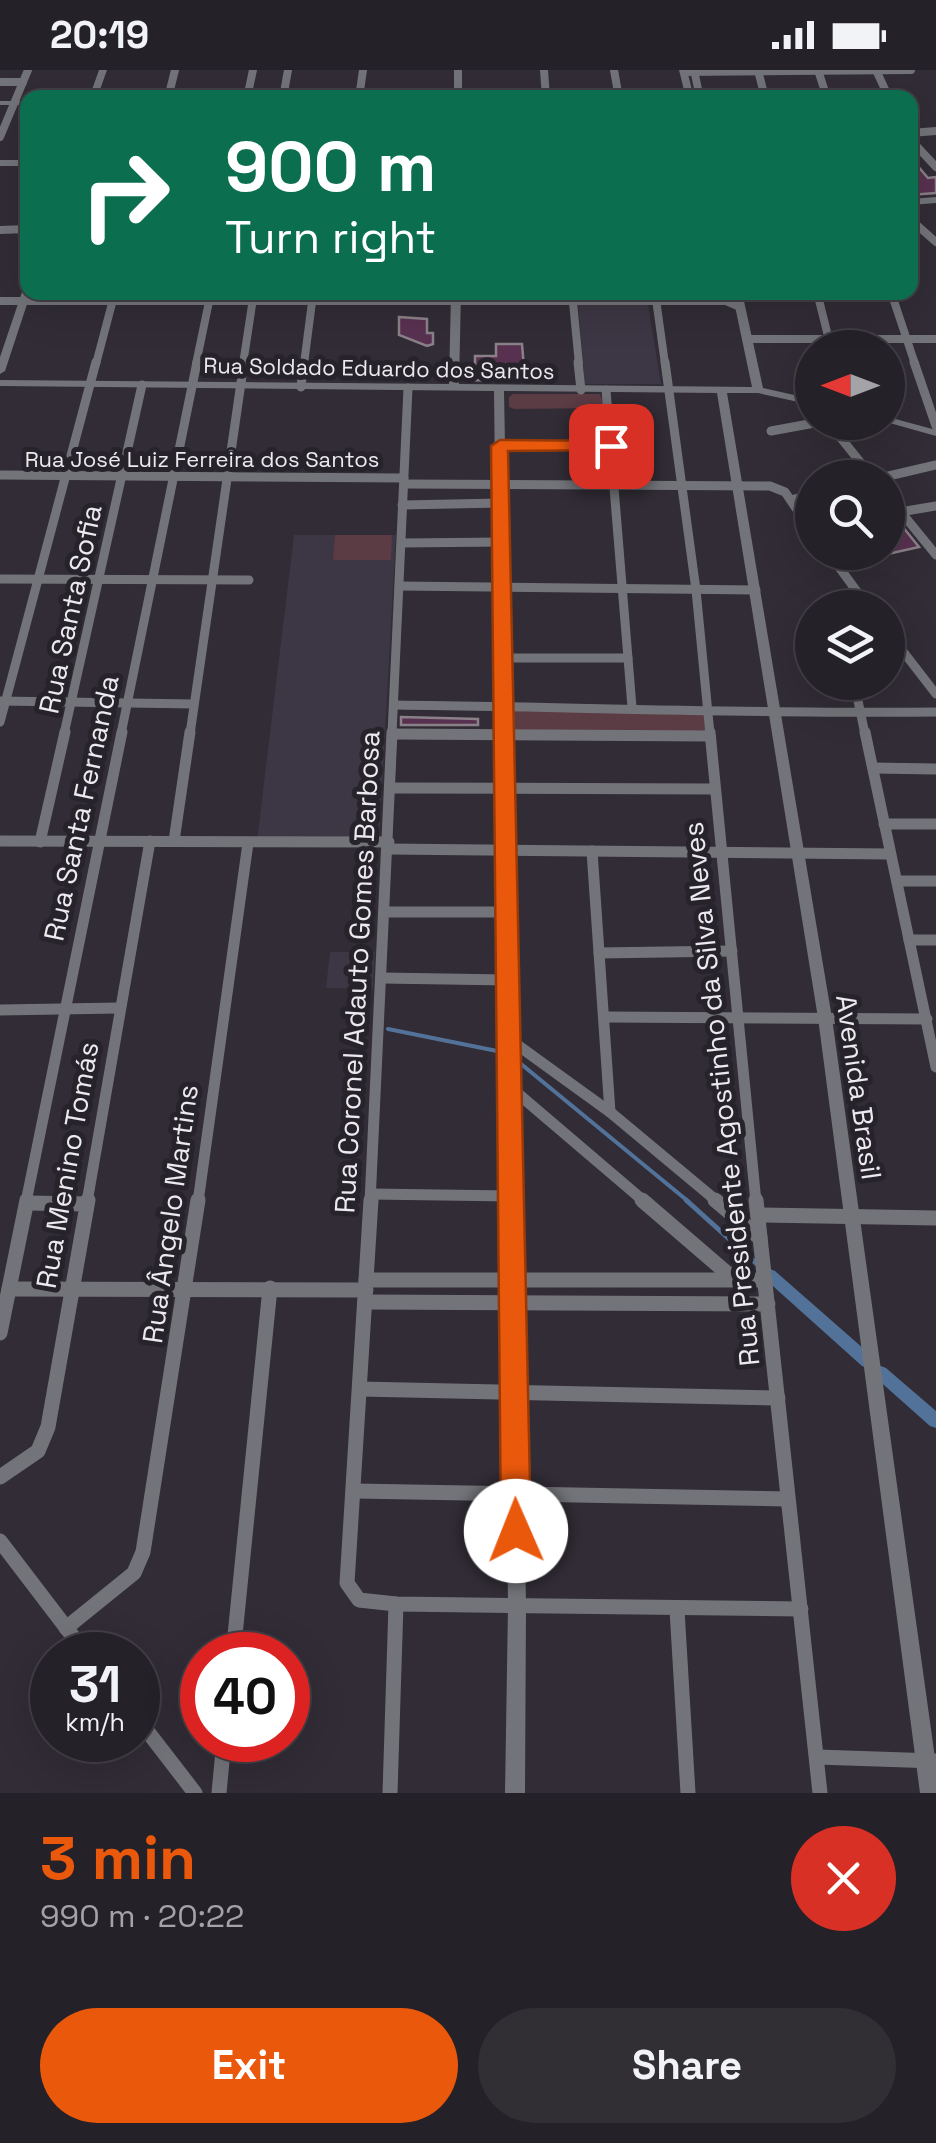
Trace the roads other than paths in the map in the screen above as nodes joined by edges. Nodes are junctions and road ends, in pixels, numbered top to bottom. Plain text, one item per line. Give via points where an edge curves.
1 (28, 70) edge
2 (911, 70) edge
3 (689, 71) edge
4 (758, 71) edge
5 (818, 71) edge
6 (876, 71) edge
7 (0, 82) edge
8 (23, 82) junction
9 (0, 103) edge
10 (14, 103) junction
11 (20, 103) edge
12 (0, 136) edge
13 (918, 146) edge
14 (936, 167) edge
15 (46, 300) edge
16 (113, 300) edge
17 (209, 300) edge
18 (253, 300) edge
19 (288, 300) edge
20 (323, 300) edge
21 (456, 300) edge
22 (572, 300) edge
23 (656, 300) edge
24 (708, 300) edge
25 (738, 300) edge
26 (819, 300) edge
27 (895, 300) edge
28 (0, 301) edge
29 (24, 301) junction
30 (726, 301) joint
31 (312, 302) junction
32 (740, 307) junction
33 (827, 330) edge
34 (747, 339) junction
35 (907, 339) junction
36 (936, 339) edge
37 (795, 341) edge
38 (0, 371) edge
39 (0, 383) edge
40 (91, 384) junction
41 (454, 384) junction
42 (142, 385) junction
43 (192, 386) junction
44 (240, 386) junction
45 (301, 387) junction
46 (408, 388) junction
47 (581, 390) junction
48 (606, 390) junction
49 (669, 390) junction
50 (722, 390) junction
51 (758, 390) junction
52 (499, 393) junction
53 (795, 398) edge
54 (905, 424) edge
55 (795, 427) edge
56 (936, 430) edge
57 (771, 432) dead end
58 (844, 440) edge
59 (500, 446) junction
60 (611, 446) junction
61 (861, 460) edge
62 (936, 465) edge
63 (905, 472) edge
64 (0, 475) edge
65 (66, 476) junction
66 (121, 476) junction
67 (174, 476) junction
68 (227, 477) junction
69 (404, 481) junction
70 (614, 483) junction
71 (499, 484) junction
72 (682, 485) junction
73 (737, 485) junction
74 (795, 499) edge
75 (791, 500) junction
76 (501, 503) junction
77 (402, 505) junction
78 (795, 506) edge
79 (936, 506) edge
80 (905, 511) edge
81 (905, 518) edge
82 (503, 542) junction
83 (402, 543) junction
84 (936, 556) edge
85 (0, 579) edge
86 (38, 579) junction
87 (100, 580) junction
88 (152, 580) junction
89 (212, 580) junction
90 (249, 580) dead end
91 (400, 586) junction
92 (504, 587) junction
93 (622, 588) junction
94 (696, 590) junction
95 (756, 590) junction
96 (905, 654) edge
97 (505, 658) junction
98 (628, 658) junction
99 (936, 694) edge
100 (859, 700) edge
101 (3, 701) edge
102 (74, 702) junction
103 (130, 704) junction
104 (194, 704) junction
105 (395, 705) junction
106 (504, 706) junction
107 (632, 707) junction
108 (709, 710) junction
109 (862, 712) junction
110 (936, 712) edge
111 (776, 714) junction
112 (0, 722) edge
113 (394, 734) junction
114 (505, 736) junction
115 (710, 736) junction
116 (873, 768) junction
117 (936, 769) edge
118 (391, 788) junction
119 (507, 788) junction
120 (714, 789) junction
121 (884, 824) junction
122 (936, 824) edge
123 (0, 841) edge
124 (99, 841) junction
125 (40, 842) junction
126 (150, 842) junction
127 (174, 842) junction
128 (248, 843) junction
129 (388, 845) junction
130 (507, 848) junction
131 (592, 850) junction
132 (797, 854) junction
133 (890, 854) junction
134 (724, 855) junction
135 (898, 881) junction
136 (936, 881) edge
137 (385, 912) junction
138 (507, 912) junction
139 (910, 940) junction
140 (936, 940) edge
141 (732, 951) junction
142 (599, 952) junction
143 (382, 978) junction
144 (508, 980) junction
145 (929, 1003) edge
146 (120, 1008) junction
147 (0, 1010) edge
148 (64, 1010) junction
149 (604, 1017) junction
150 (739, 1018) junction
151 (825, 1018) junction
152 (927, 1019) junction
153 (508, 1039) junction
154 (936, 1067) edge
155 (509, 1086) junction
156 (610, 1112) junction
157 (372, 1194) junction
158 (511, 1196) junction
159 (28, 1203) junction
160 (85, 1204) junction
161 (758, 1215) junction
162 (852, 1218) junction
163 (936, 1218) edge
164 (760, 1238) junction
165 (512, 1279) junction
166 (736, 1280) junction
167 (765, 1280) junction
168 (186, 1288) junction
169 (270, 1288) junction
170 (10, 1289) junction
171 (70, 1290) junction
172 (366, 1291) junction
173 (513, 1304) junction
174 (768, 1304) junction
175 (0, 1333) edge
176 (360, 1389) junction
177 (514, 1392) junction
178 (778, 1398) junction
179 (0, 1477) edge
180 (356, 1491) junction
181 (515, 1494) junction
182 (788, 1500) junction
183 (0, 1541) edge
184 (396, 1604) junction
185 (517, 1605) junction
186 (801, 1609) junction
187 (677, 1610) junction
188 (66, 1628) junction
189 (69, 1632) edge
190 (235, 1632) edge
191 (160, 1748) edge
192 (817, 1757) junction
193 (931, 1761) edge
194 (222, 1762) edge
195 (195, 1793) edge
196 (219, 1793) edge
197 (390, 1793) edge
198 (515, 1793) edge
199 (688, 1793) edge
200 (820, 1793) edge
201 (930, 1793) edge

1 - 8 street
2 - 6 street
3 - 4 street
4 - 5 street
5 - 6 street
7 - 8 street
8 - 10 street
9 - 10 street
10 - 11 street
10 - 12 street
13 - 14 street
15 - 29 street
16 - 40 street
17 - 43 street, Rua Santa Fernanda
18 - 44 street
19 - 31 street
20 - 31 street
21 - 41 street
22 - 47 street
23 - 49 street, Rua Presidente Agostinho da Silva Neves
24 - 30 street
25 - 32 street
26 - 33 street
27 - 35 street
28 - 29 street
29 - 38 street
30 - 32 street
31 - 45 street
32 - 34 street
34 - 37 street
34 - 51 street
35 - 36 street
35 - 56 street
39 - 40 street, Rua Soldado Eduardo dos Santos
40 - 42 street, Rua Soldado Eduardo dos Santos
40 - 65 street
41 - 46 street, Rua Soldado Eduardo dos Santos
41 - 52 street, Rua Soldado Eduardo dos Santos
41 - 52 street, Rua Soldado Eduardo dos Santos
42 - 43 street, Rua Soldado Eduardo dos Santos
42 - 66 street, Rua Santa Sofia
43 - 44 street, Rua Soldado Eduardo dos Santos
43 - 67 street, Rua Santa Fernanda
44 - 45 street, Rua Soldado Eduardo dos Santos
44 - 68 street
45 - 46 street, Rua Soldado Eduardo dos Santos
46 - 69 street, Rua Coronel Adauto Gomes Barbosa
47 - 48 street, Rua Soldado Eduardo dos Santos
47 - 52 street, Rua Soldado Eduardo dos Santos
48 - 49 street, Rua Soldado Eduardo dos Santos
48 - 60 street
49 - 50 street, Rua Soldado Eduardo dos Santos
49 - 72 street, Rua Presidente Agostinho da Silva Neves
50 - 51 street, Rua Soldado Eduardo dos Santos
50 - 73 street, Avenida Brasil
51 - 53 street, Rua Soldado Eduardo dos Santos
52 - 59 street
54 - 56 street
55 - 57 street
58 - 61 street
59 - 60 street
59 - 71 street
60 - 70 street
62 - 63 street
64 - 65 street, Rua José Luiz Ferreira dos Santos
65 - 66 street, Rua José Luiz Ferreira dos Santos
65 - 86 street
66 - 67 street, Rua José Luiz Ferreira dos Santos
66 - 87 street, Rua Santa Sofia
67 - 68 street, Rua José Luiz Ferreira dos Santos
67 - 88 street, Rua Santa Fernanda
68 - 69 street, Rua José Luiz Ferreira dos Santos
68 - 89 street
69 - 71 street, Rua José Luiz Ferreira dos Santos
69 - 77 street, Rua Coronel Adauto Gomes Barbosa
70 - 71 street, Rua José Luiz Ferreira dos Santos
70 - 72 street, Rua José Luiz Ferreira dos Santos
70 - 93 street
71 - 76 street
72 - 73 street, Rua José Luiz Ferreira dos Santos
72 - 94 street, Rua Presidente Agostinho da Silva Neves
73 - 75 street, Rua José Luiz Ferreira dos Santos via 779,487
73 - 95 street, Avenida Brasil
74 - 75 street
75 - 78 street
76 - 77 street
76 - 82 street
77 - 83 street, Rua Coronel Adauto Gomes Barbosa
79 - 80 street
81 - 84 street
82 - 83 street
82 - 92 street
83 - 91 street, Rua Coronel Adauto Gomes Barbosa
85 - 86 street
86 - 87 street
86 - 101 street
87 - 88 street
87 - 102 street, Rua Santa Sofia
88 - 89 street
88 - 103 street, Rua Santa Fernanda
89 - 90 street
89 - 104 street
91 - 92 street
91 - 105 street, Rua Coronel Adauto Gomes Barbosa
92 - 93 street
92 - 97 street
93 - 94 street
93 - 98 street
94 - 95 street
94 - 108 street, Rua Presidente Agostinho da Silva Neves
95 - 111 street, Avenida Brasil
96 - 99 street
97 - 98 street
97 - 106 street
98 - 107 street
100 - 109 street
101 - 102 street
101 - 112 street
102 - 103 street
102 - 125 street, Rua Santa Sofia
103 - 104 street
103 - 124 street, Rua Santa Fernanda
104 - 127 street
105 - 106 street
105 - 113 street, Rua Coronel Adauto Gomes Barbosa
106 - 107 street
106 - 114 street
107 - 108 street
108 - 111 street
108 - 115 street, Rua Presidente Agostinho da Silva Neves
109 - 110 street
109 - 111 street
109 - 116 street
111 - 132 street, Avenida Brasil
113 - 114 street
113 - 118 street, Rua Coronel Adauto Gomes Barbosa
114 - 115 street
114 - 119 street
115 - 120 street, Rua Presidente Agostinho da Silva Neves
116 - 117 street
116 - 121 street
118 - 119 street
118 - 129 street, Rua Coronel Adauto Gomes Barbosa
119 - 120 street
119 - 130 street
120 - 134 street, Rua Presidente Agostinho da Silva Neves
121 - 122 street
121 - 133 street
123 - 125 street
124 - 125 street
124 - 126 street
124 - 148 street, Rua Santa Fernanda
126 - 127 street
126 - 146 street, Rua Menino Tomás
127 - 128 street
128 - 129 street
128 - 168 street, Rua Ângelo Martins
129 - 130 street
129 - 137 street, Rua Coronel Adauto Gomes Barbosa
130 - 131 street
130 - 138 street
131 - 134 street
131 - 142 street
132 - 133 street
132 - 134 street
132 - 151 street, Avenida Brasil
133 - 135 street
134 - 141 street, Rua Presidente Agostinho da Silva Neves
135 - 136 street
135 - 139 street
137 - 138 street
137 - 143 street, Rua Coronel Adauto Gomes Barbosa
138 - 144 street
139 - 140 street
139 - 145 street
141 - 142 street
141 - 150 street, Rua Presidente Agostinho da Silva Neves
142 - 149 street
143 - 144 street
143 - 157 street, Rua Coronel Adauto Gomes Barbosa
144 - 153 street
145 - 152 street
146 - 148 street
146 - 160 street, Rua Menino Tomás
147 - 148 street
148 - 159 street, Rua Santa Fernanda
149 - 150 street
149 - 156 street
150 - 151 street
150 - 161 street, Rua Presidente Agostinho da Silva Neves
151 - 152 street
151 - 162 street, Avenida Brasil
152 - 154 street
153 - 155 street
153 - 156 street
155 - 158 street
155 - 166 street
156 - 164 street
157 - 158 street
157 - 172 street, Rua Coronel Adauto Gomes Barbosa
158 - 165 street
159 - 160 street
159 - 170 street, Rua Santa Fernanda
160 - 171 street, Rua Menino Tomás
161 - 162 street
161 - 164 street, Rua Presidente Agostinho da Silva Neves
162 - 163 street
162 - 193 street, Avenida Brasil
164 - 167 street, Rua Presidente Agostinho da Silva Neves
165 - 166 street
165 - 172 street
165 - 173 street
166 - 167 street
167 - 174 street, Rua Presidente Agostinho da Silva Neves
168 - 169 street
168 - 171 street
168 - 188 street, Rua Ângelo Martins via 143,1552 134,1573
169 - 172 street
169 - 190 street
170 - 171 street
170 - 175 street, Rua Santa Fernanda
171 - 179 street, Rua Menino Tomás via 46,1438
172 - 173 street
172 - 176 street, Rua Coronel Adauto Gomes Barbosa
173 - 174 street
173 - 177 street
174 - 178 street, Rua Presidente Agostinho da Silva Neves
176 - 177 street
176 - 180 street, Rua Coronel Adauto Gomes Barbosa
177 - 178 street
177 - 181 street
178 - 182 street, Rua Presidente Agostinho da Silva Neves
180 - 181 street
180 - 184 street, Rua Coronel Adauto Gomes Barbosa via 347,1583 354,1596
181 - 182 street
181 - 185 street
182 - 186 street, Rua Presidente Agostinho da Silva Neves
183 - 188 street
184 - 185 street
184 - 197 street
185 - 187 street
185 - 198 street
186 - 187 street
186 - 192 street, Rua Presidente Agostinho da Silva Neves
187 - 199 street
188 - 189 street
191 - 195 street
192 - 193 street
192 - 200 street, Rua Presidente Agostinho da Silva Neves
193 - 201 street, Avenida Brasil
194 - 196 street

